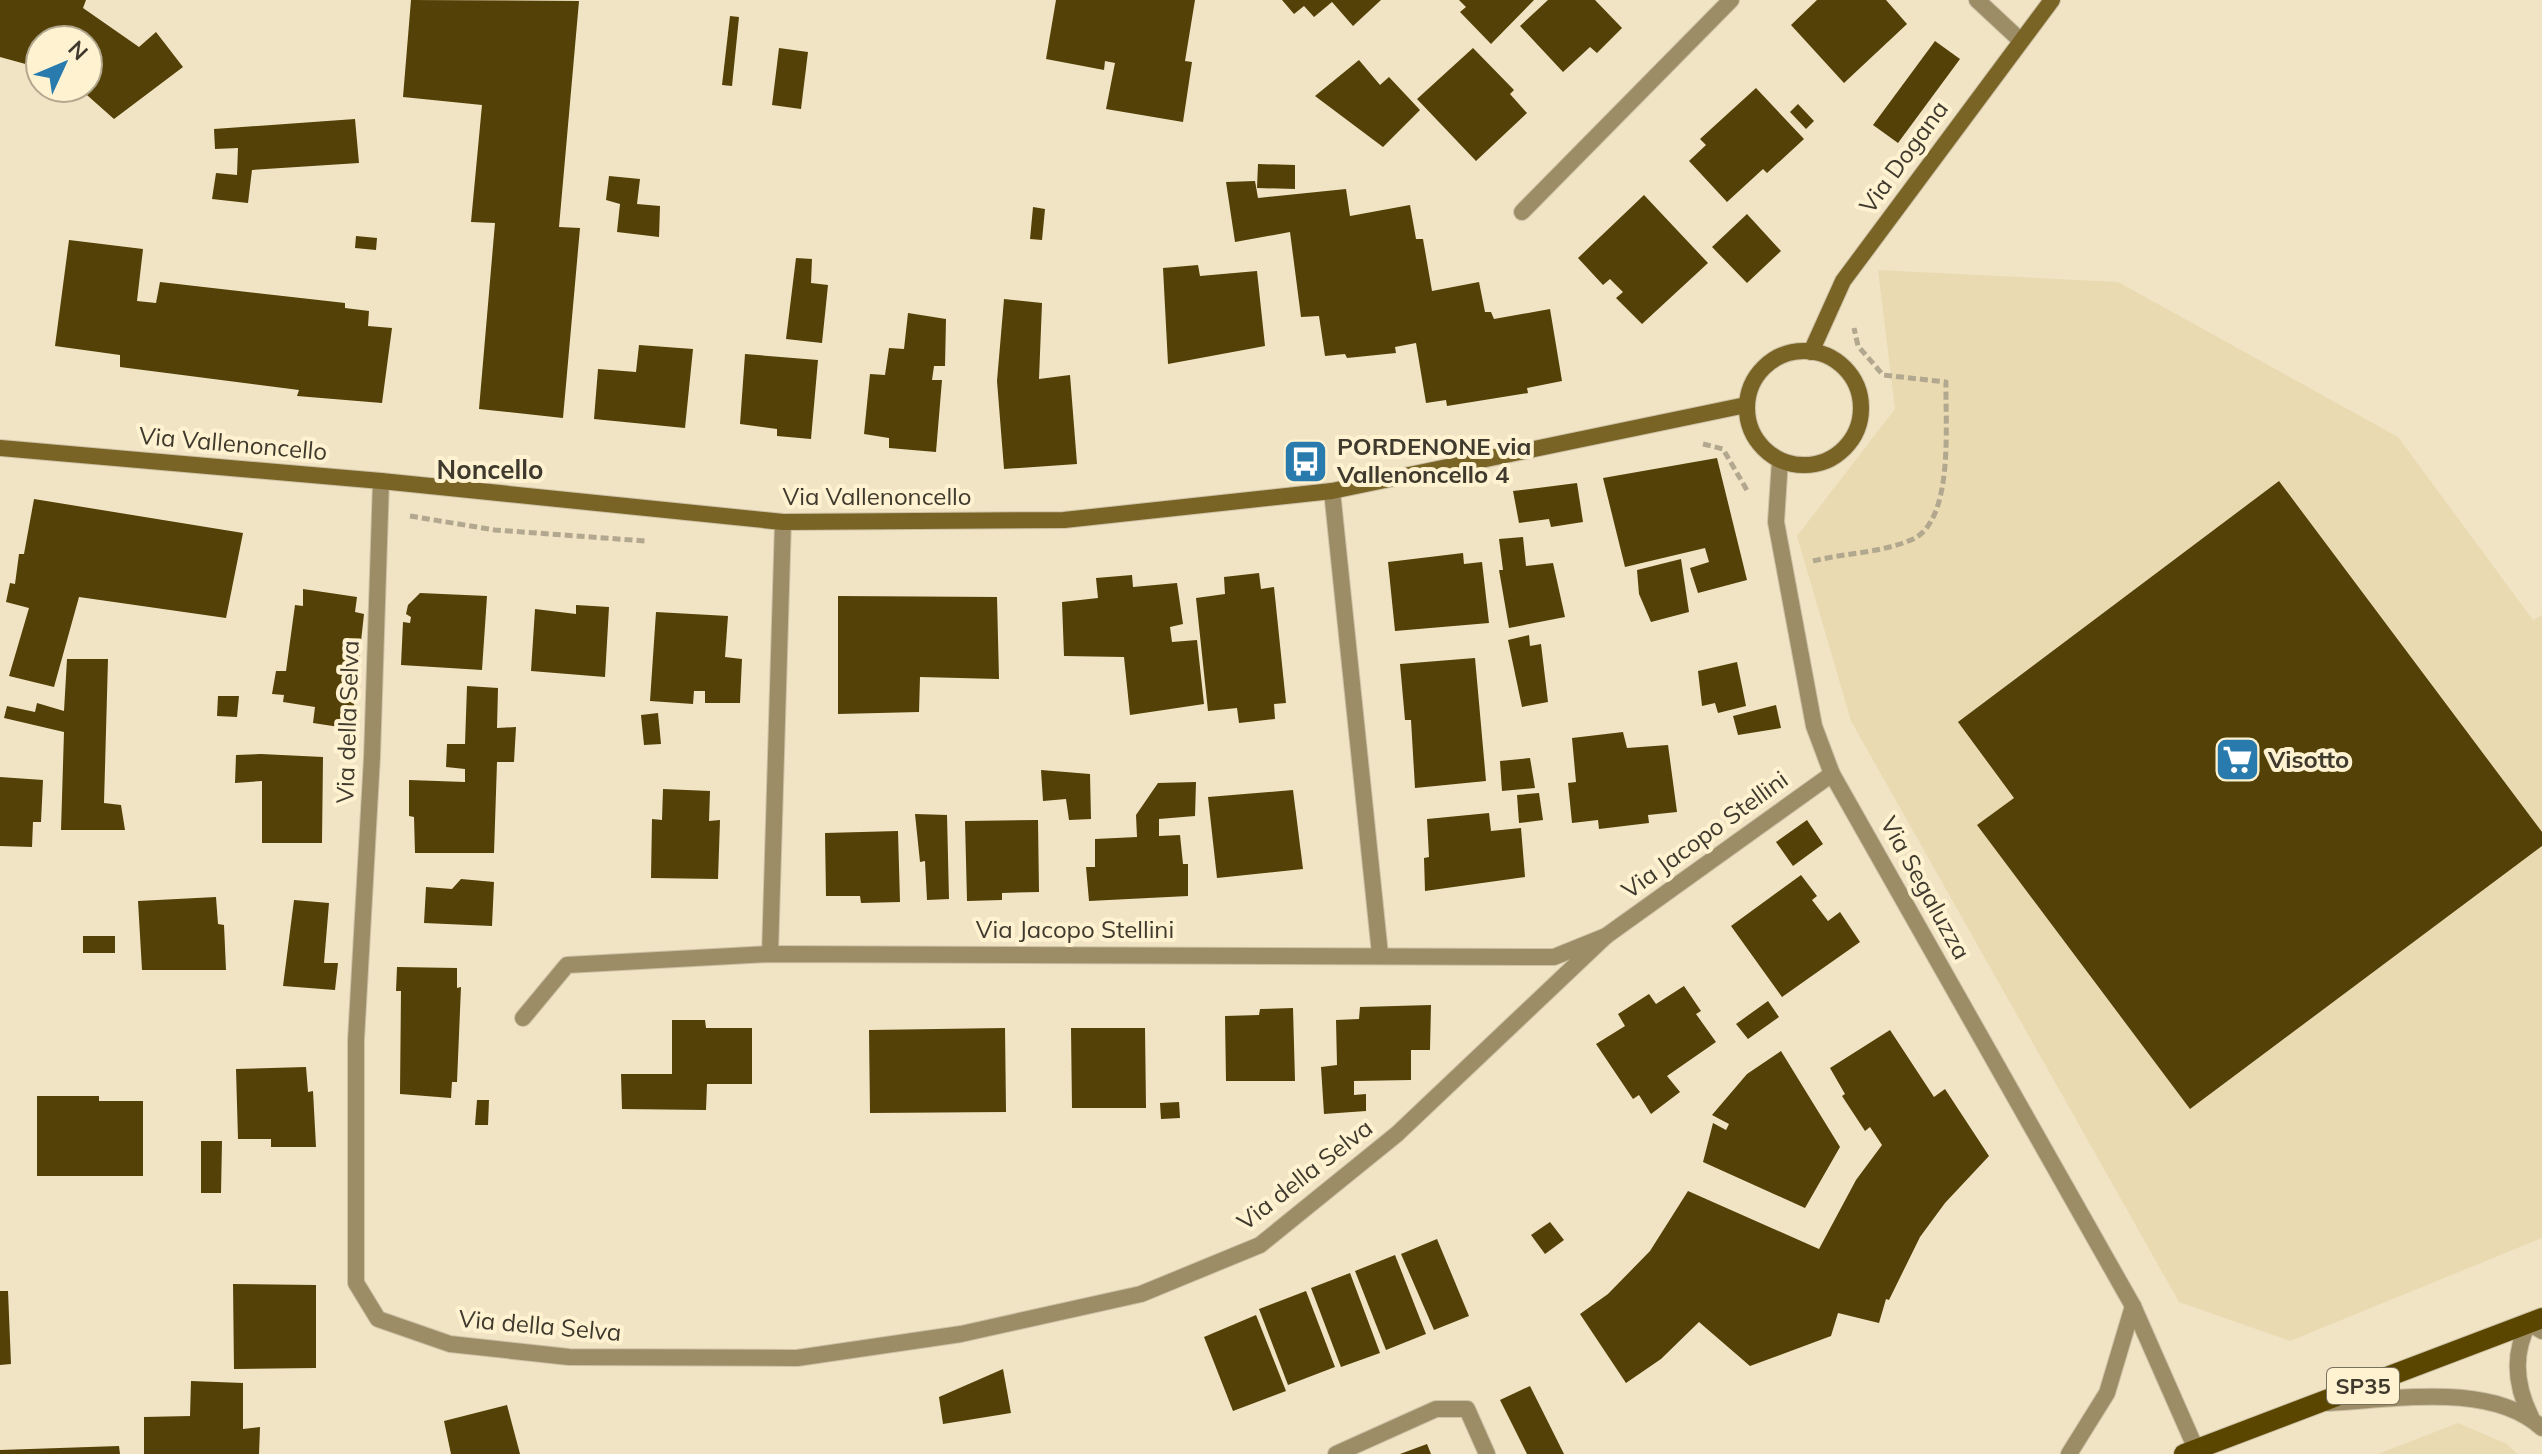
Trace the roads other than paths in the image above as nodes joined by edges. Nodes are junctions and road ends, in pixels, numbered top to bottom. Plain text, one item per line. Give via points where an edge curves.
1 (1731, 0) edge
2 (1977, 0) edge
3 (2052, 0) edge
4 (2020, 40) junction
5 (1522, 212) dead end
6 (1811, 352) junction
7 (1746, 405) junction
8 (0, 448) edge
9 (1780, 460) junction
10 (381, 481) junction
11 (1332, 491) junction
12 (783, 522) junction
13 (1832, 774) junction
14 (1606, 936) junction
15 (770, 954) junction
16 (1380, 954) junction
17 (523, 1018) dead end
18 (1397, 1134) joint
19 (2133, 1306) junction
20 (2538, 1324) edge
21 (2319, 1403) junction
22 (2537, 1423) edge
23 (2190, 1452) edge
24 (1336, 1454) edge
25 (1487, 1454) edge
26 (2069, 1454) edge

1 - 5 street
2 - 4 street
3 - 4 street, Via Dogana
4 - 6 street, Via Dogana via 1843,281
6 - 7 street via 1792,352 1761,370
6 - 9 street via 1829,357 1851,377 1861,405 1859,424 1836,456 1818,464
7 - 9 street via 1754,438
7 - 11 street, Via Vallenoncello
8 - 10 street, Via Vallenoncello
9 - 13 street, Via Segaluzza via 1776,522 1814,726
10 - 12 street, Via Vallenoncello
10 - 18 street, Via della Selva via 356,1040 356,1283 378,1319 450,1344 569,1357 797,1358 961,1334 1141,1294 1260,1245
11 - 12 street, Via Vallenoncello via 1064,520
11 - 16 street
12 - 15 street
13 - 14 street, Via Jacopo Stellini
13 - 19 street, Via Segaluzza
14 - 16 street, Via Jacopo Stellini via 1554,957
14 - 18 street, Via Jacopo Stellini
15 - 16 street, Via Jacopo Stellini
15 - 17 street, Via Jacopo Stellini via 567,965
19 - 23 street, Via Segaluzza
19 - 26 street via 2107,1393
20 - 21 main road, SP35
20 - 22 street via 2519,1341 2517,1384
21 - 22 street via 2483,1400 2509,1405
21 - 23 main road, SP35
24 - 25 street via 1436,1409 1467,1409

